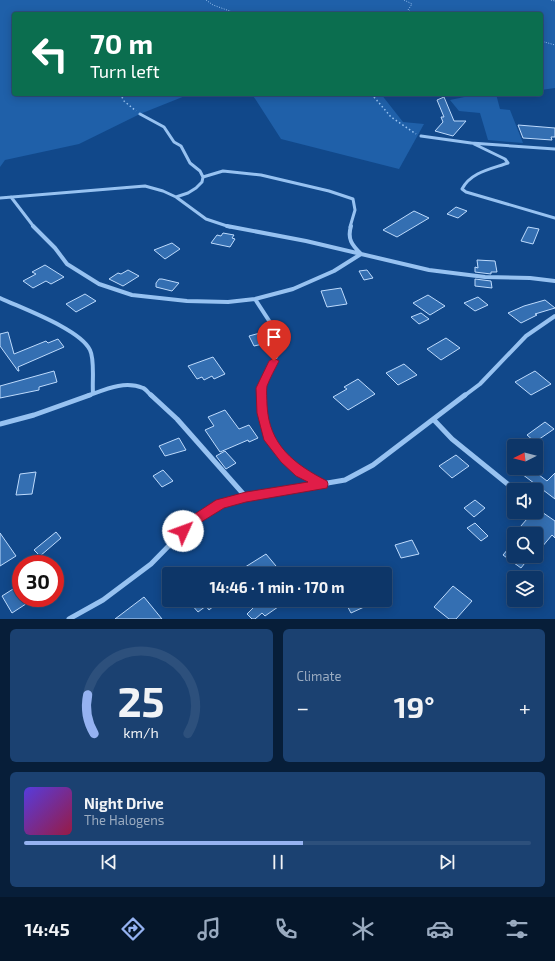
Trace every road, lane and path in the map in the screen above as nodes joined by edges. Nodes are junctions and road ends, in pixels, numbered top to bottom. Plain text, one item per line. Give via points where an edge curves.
1 (206, 0) edge
2 (404, 0) edge
3 (552, 0) edge
4 (555, 1) edge
5 (234, 12) edge
6 (410, 12) edge
7 (543, 42) edge
8 (555, 45) edge
9 (122, 96) edge
10 (373, 96) edge
11 (140, 114) joint
12 (421, 136) joint
13 (472, 143) junction
14 (555, 149) edge
15 (203, 177) junction
16 (11, 197) junction
17 (176, 197) junction
18 (0, 198) edge
19 (555, 218) edge
20 (361, 254) junction
21 (555, 282) edge
22 (0, 298) edge
23 (255, 299) junction
24 (555, 316) edge
25 (93, 393) junction
26 (434, 420) junction
27 (0, 424) edge
28 (507, 483) edge
29 (322, 484) junction
30 (246, 497) junction
31 (69, 619) edge

1 - 5 path
2 - 6 path via 412,4 408,10
3 - 4 path
7 - 8 path
9 - 11 path via 124,101
10 - 12 path via 396,121
11 - 15 street via 164,127
12 - 13 street
13 - 14 street
13 - 19 street via 508,163 474,176 462,189
15 - 17 street via 196,188
15 - 20 street via 228,171 260,174 329,190 353,199 356,211 349,237 351,244
16 - 17 street via 140,186
16 - 18 street
16 - 23 street via 67,264 99,284 132,295 187,301 228,302
17 - 20 street via 206,219 230,227
20 - 21 street via 429,270
20 - 23 street via 334,271 294,289
22 - 25 street via 69,330 83,340 90,350
23 - 29 street via 279,336 280,348 262,388 262,413 270,440 300,473
24 - 26 street via 526,336 480,384
25 - 27 street via 56,408
25 - 30 street via 116,386 142,388 177,419
26 - 28 street via 452,439
26 - 29 street via 373,465 345,480
29 - 30 street
30 - 31 street via 220,504 194,520 151,564 103,600

